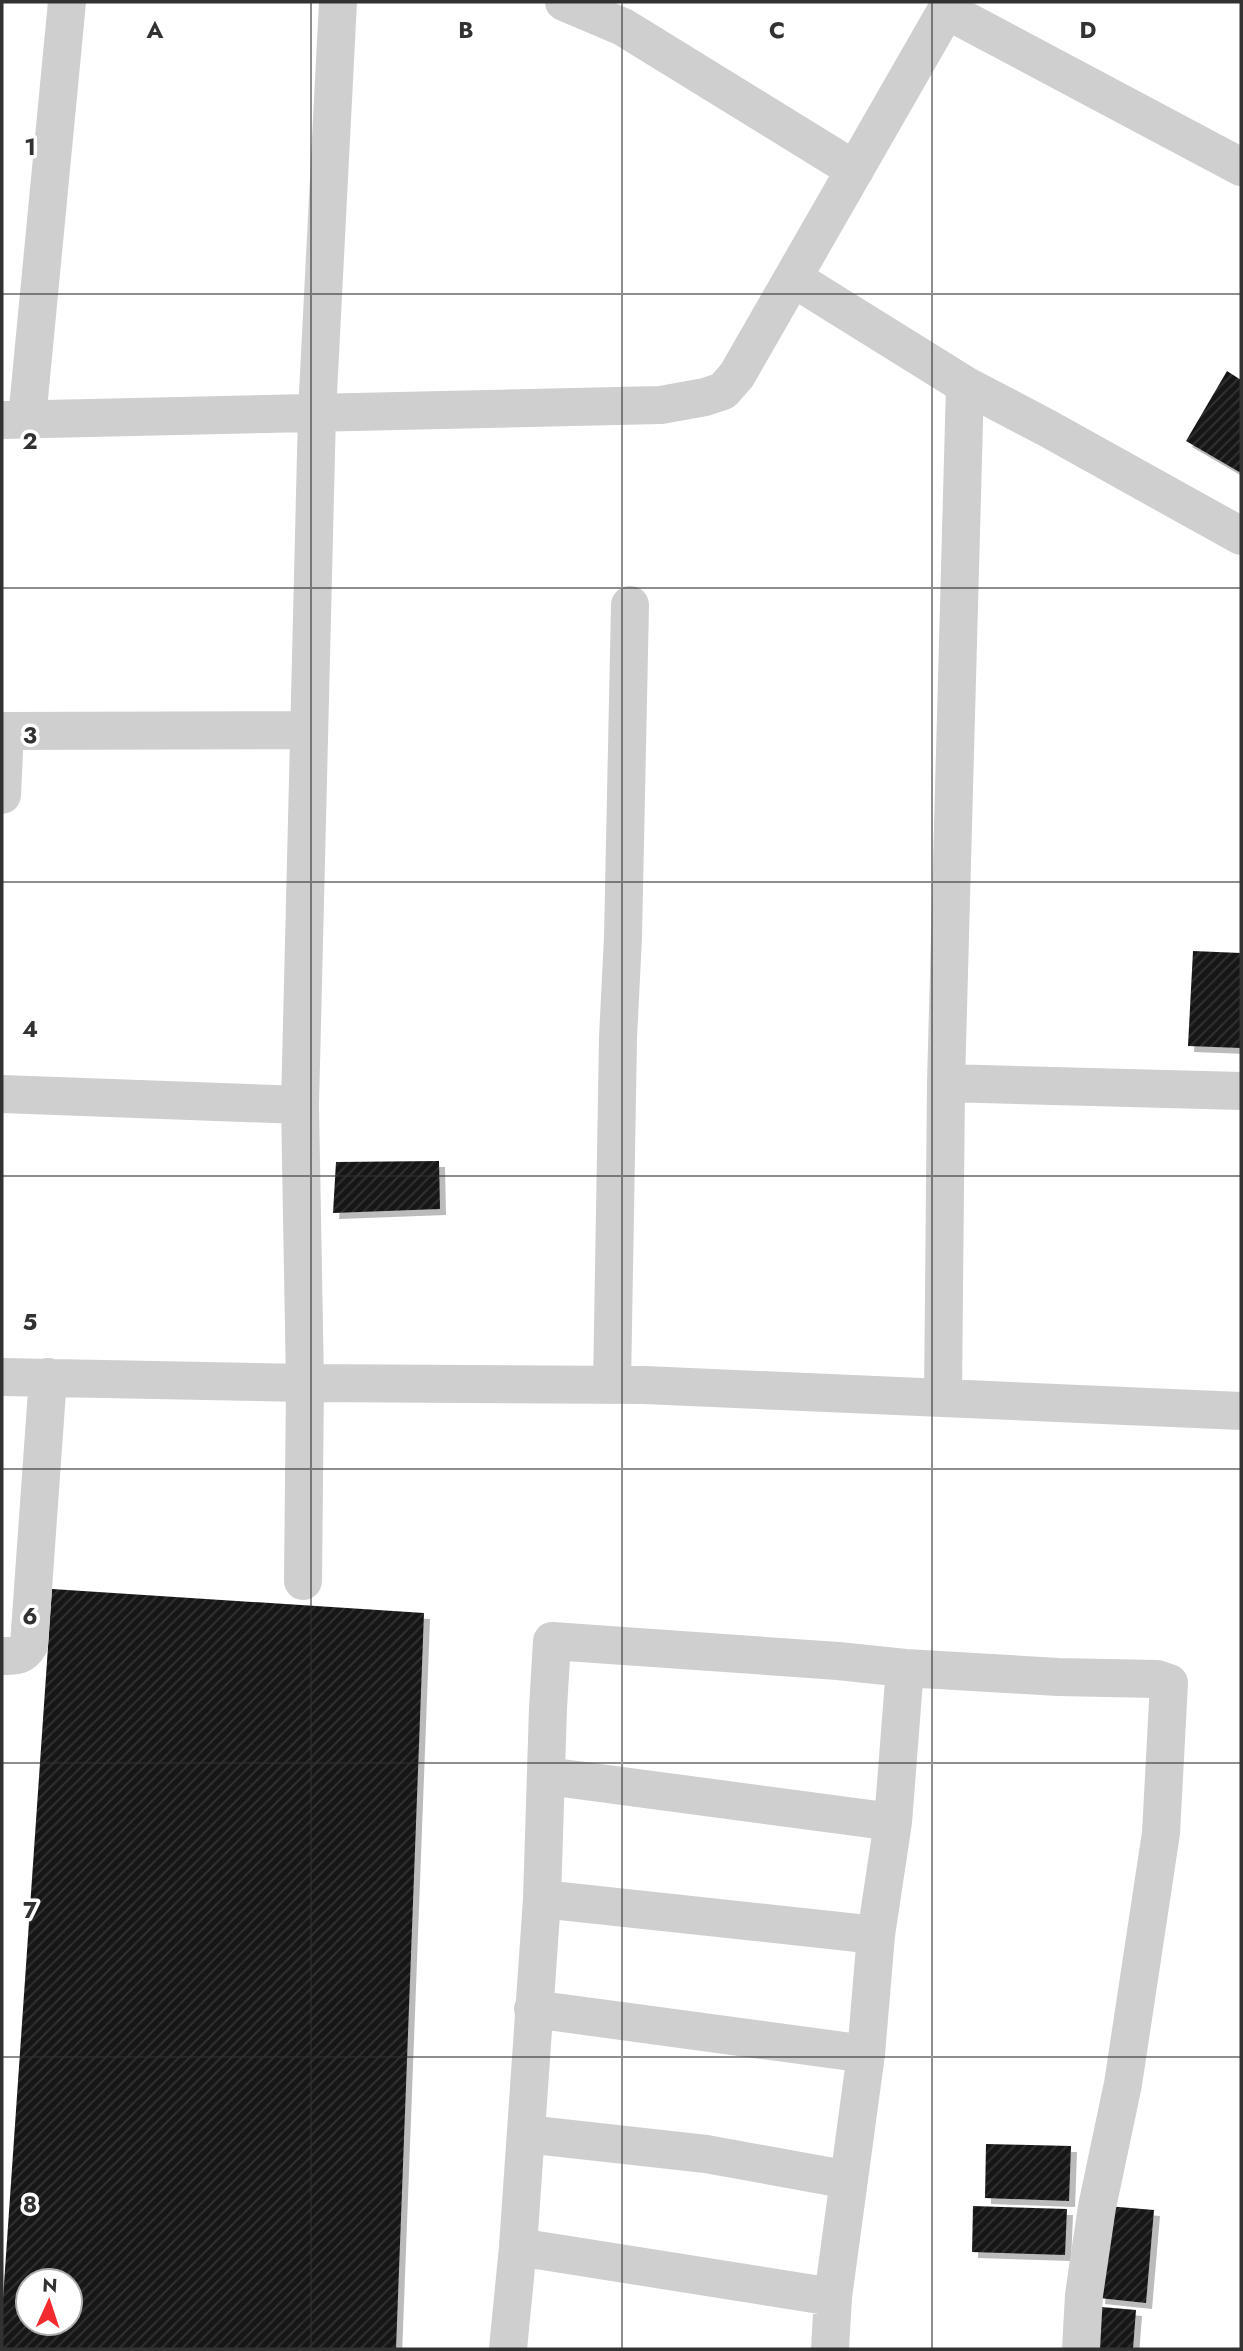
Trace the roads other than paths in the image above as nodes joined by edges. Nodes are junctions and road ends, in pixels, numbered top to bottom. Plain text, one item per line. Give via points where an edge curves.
1 (67, 2) edge
2 (338, 2) edge
3 (564, 2) edge
4 (948, 6) edge
5 (630, 14) edge
6 (1241, 167) edge
7 (855, 170) junction
8 (793, 278) junction
9 (965, 385) junction
10 (317, 413) junction
11 (15, 420) edge
12 (1241, 536) edge
13 (630, 605) dead end
14 (309, 730) junction
15 (3, 731) edge
16 (2, 795) edge
17 (946, 1083) junction
18 (1241, 1091) edge
19 (2, 1094) edge
20 (300, 1105) junction
21 (2, 1377) edge
22 (47, 1377) junction
23 (305, 1383) junction
24 (612, 1385) junction
25 (943, 1398) junction
26 (1241, 1412) edge
27 (303, 1581) dead end
28 (2, 1656) edge
29 (905, 1668) junction
30 (547, 1776) junction
31 (893, 1822) junction
32 (542, 1899) junction
33 (876, 1935) junction
34 (533, 2009) junction
35 (866, 2054) junction
36 (526, 2134) junction
37 (849, 2180) junction
38 (518, 2247) junction
39 (834, 2298) junction
40 (508, 2349) edge
41 (830, 2349) edge
42 (1081, 2349) edge

1 - 11 street
2 - 10 street
3 - 5 street
4 - 6 street
4 - 7 street
5 - 7 street
7 - 8 street
8 - 9 street
8 - 10 street via 737,375 723,391 705,397 661,405
9 - 12 street
9 - 17 street
10 - 11 street
10 - 14 street
13 - 24 street
14 - 15 street
14 - 20 street
15 - 16 street
17 - 18 street
17 - 25 street
19 - 20 street
20 - 23 street
21 - 22 street
22 - 23 street
22 - 28 street via 29,1644 18,1656
23 - 24 street
23 - 27 street
24 - 25 street
25 - 26 street
29 - 30 street via 552,1642
29 - 31 street
29 - 42 street via 1169,1683 1161,1833 1123,2084 1095,2220
30 - 31 street
30 - 32 street
31 - 33 street
32 - 33 street
32 - 34 street
33 - 35 street
34 - 35 street
34 - 36 street
35 - 37 street
36 - 37 street via 706,2154
36 - 38 street
37 - 39 street
38 - 39 street
38 - 40 street
39 - 41 street

